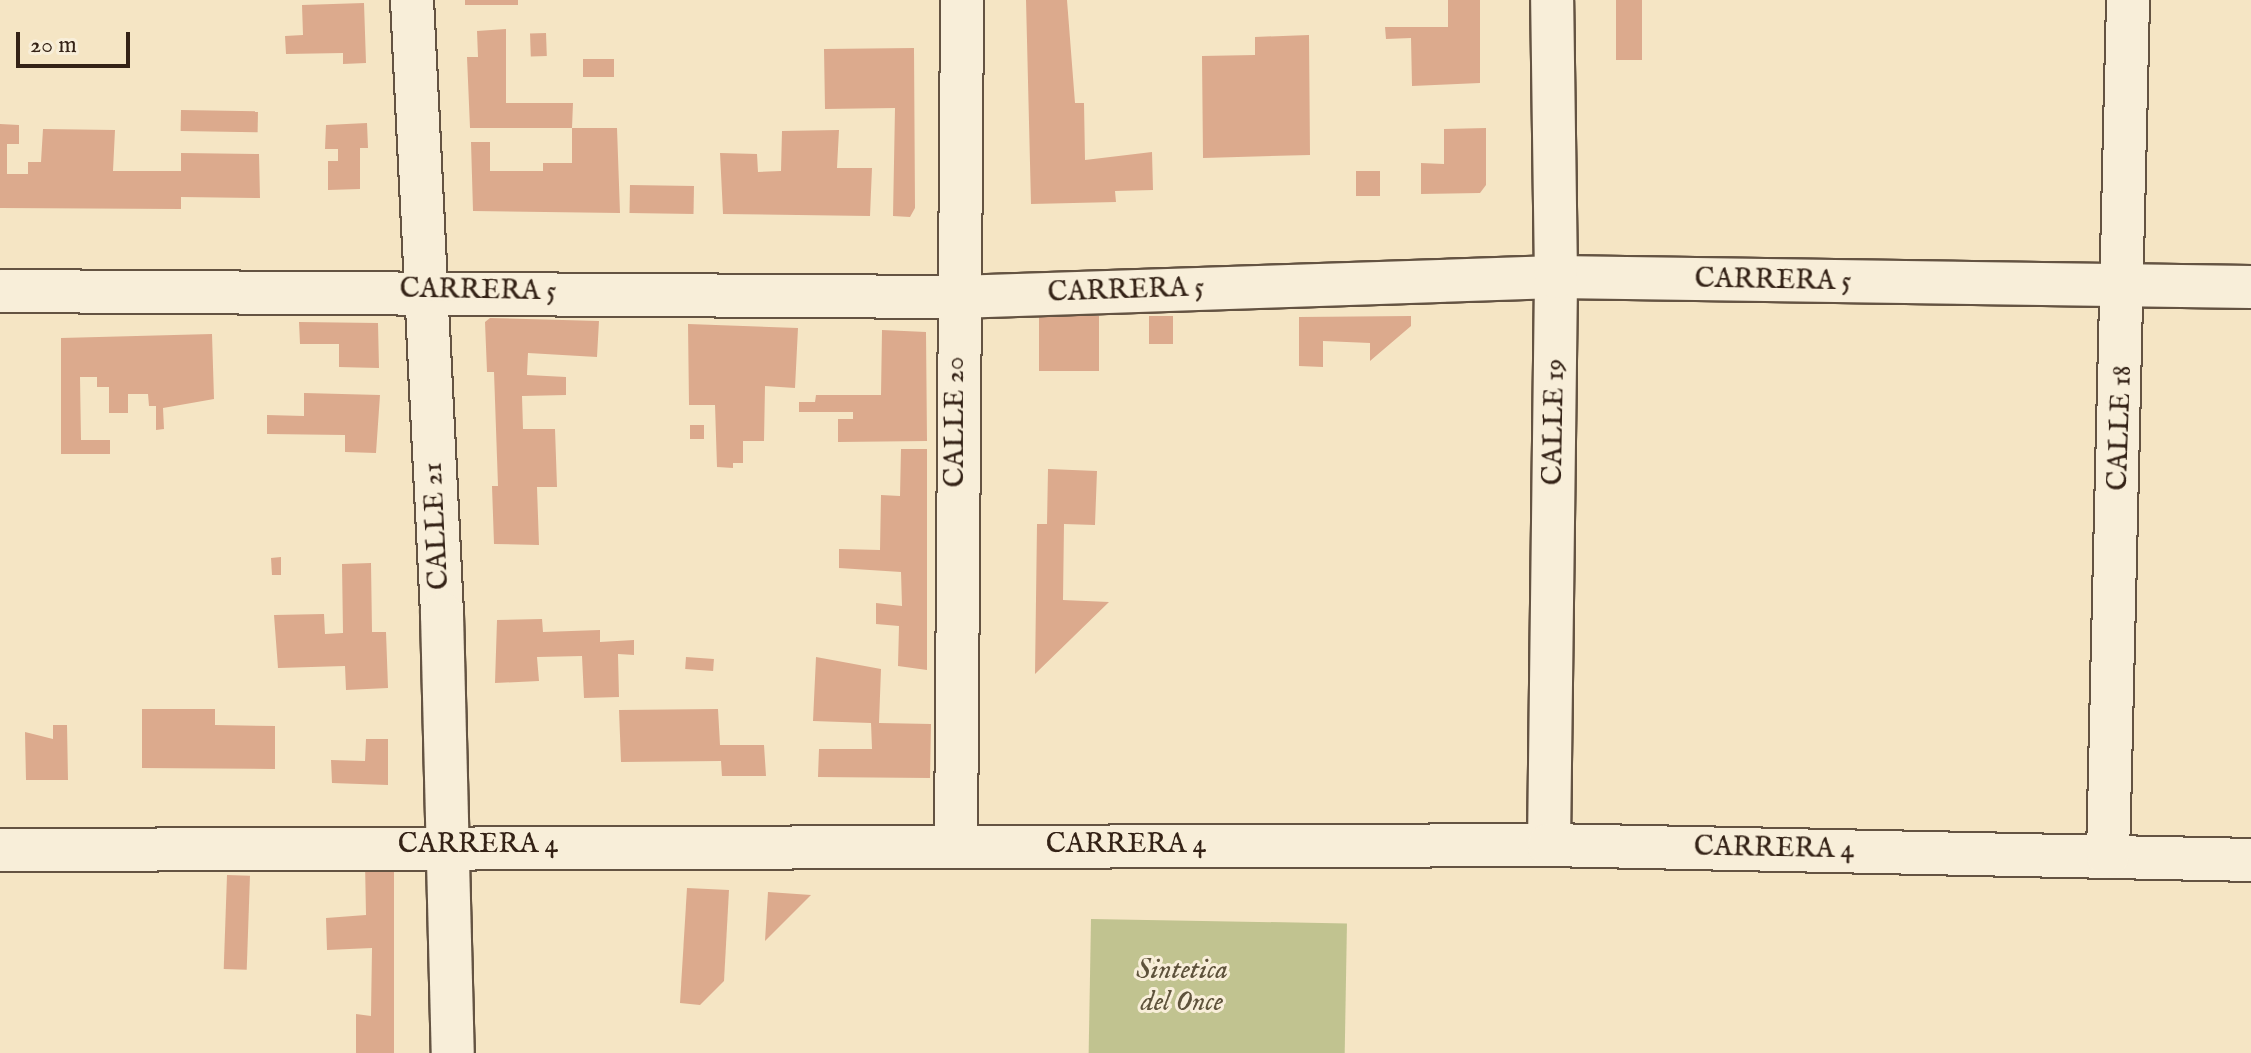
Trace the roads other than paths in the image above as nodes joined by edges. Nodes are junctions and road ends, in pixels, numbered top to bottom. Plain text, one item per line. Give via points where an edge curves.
1 (412, 0) edge
2 (962, 0) edge
3 (1552, 0) edge
4 (2128, 0) edge
5 (1556, 277) junction
6 (2251, 287) edge
7 (2125, 288) junction
8 (424, 290) junction
9 (0, 291) edge
10 (957, 297) junction
11 (448, 845) junction
12 (956, 845) junction
13 (1549, 845) junction
14 (0, 850) edge
15 (2108, 856) junction
16 (2251, 860) edge
17 (453, 1053) edge

1 - 8 street, CALLE 21
2 - 10 street, CALLE 20
3 - 5 street, CALLE 19
4 - 7 street, CALLE 18
5 - 7 street, CARRERA 5
5 - 10 street, CARRERA 5
5 - 13 street, CALLE 19
6 - 7 street, CARRERA 5
7 - 15 street, CALLE 18
8 - 9 street, CARRERA 5
8 - 10 street, CARRERA 5
8 - 11 street, CALLE 21
10 - 12 street, CALLE 20
11 - 12 street, CARRERA 4
11 - 14 street, CARRERA 4
11 - 17 street, CALLE 21
12 - 13 street, CARRERA 4
13 - 15 street, CARRERA 4
15 - 16 street, CARRERA 4

